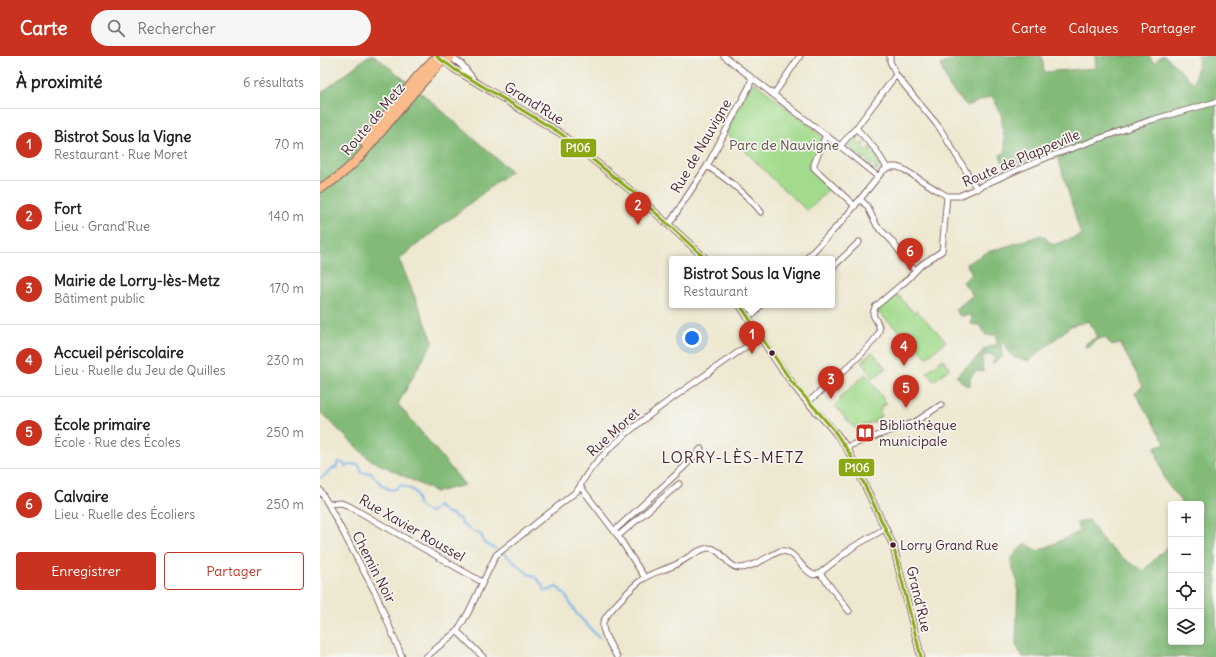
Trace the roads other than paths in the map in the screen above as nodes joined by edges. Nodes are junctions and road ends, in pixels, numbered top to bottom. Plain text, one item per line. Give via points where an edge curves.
1 (724, 56) edge
2 (800, 56) edge
3 (889, 56) edge
4 (444, 58) edge
5 (733, 58) edge
6 (896, 75) junction
7 (752, 78) junction
8 (474, 81) junction
9 (774, 94) junction
10 (1216, 102) edge
11 (856, 128) junction
12 (826, 135) junction
13 (840, 146) junction
14 (707, 166) junction
15 (887, 168) junction
16 (878, 176) junction
17 (320, 183) edge
18 (320, 188) edge
19 (977, 188) junction
20 (947, 196) junction
21 (860, 199) junction
22 (855, 206) junction
23 (761, 212) dead end
24 (669, 224) junction
25 (859, 242) dead end
26 (703, 256) edge
27 (809, 256) edge
28 (835, 265) edge
29 (916, 270) junction
30 (742, 308) edge
31 (758, 308) edge
32 (748, 317) junction
33 (760, 337) junction
34 (808, 402) junction
35 (941, 405) dead end
36 (846, 447) junction
37 (700, 449) dead end
38 (679, 484) dead end
39 (580, 486) junction
40 (320, 490) edge
41 (328, 504) junction
42 (886, 528) junction
43 (614, 530) junction
44 (618, 536) junction
45 (820, 573) junction
46 (644, 578) junction
47 (482, 582) junction
48 (849, 611) dead end
49 (457, 631) junction
50 (402, 657) edge
51 (426, 657) edge
52 (483, 657) edge
53 (617, 657) edge
54 (921, 657) edge

1 - 5 street
2 - 9 street
3 - 6 street
4 - 8 street, Grand'Rue via 454,69
4 - 8 street, Grand'Rue via 461,64
4 - 17 main road, Route de Metz via 433,60 417,76 349,162
4 - 18 main road, Route de Metz via 352,165
5 - 7 street
6 - 11 street
6 - 19 street via 939,127
7 - 9 street
7 - 14 street, Rue de Nauvigne
8 - 24 street, Grand'Rue via 560,133
9 - 12 street
10 - 19 street, Route de Plappeville via 1151,120 1100,138
11 - 13 street
11 - 15 street via 876,150
12 - 13 street
12 - 22 street via 814,168
13 - 16 street
14 - 23 street via 744,194
14 - 24 street, Rue de Nauvigne
15 - 16 street
15 - 20 street, Route de Plappeville via 904,169
16 - 21 street
19 - 20 street, Route de Plappeville via 960,196
20 - 29 street via 942,250
21 - 22 street
21 - 29 street via 877,226
22 - 27 street
24 - 26 street, Grand'Rue
25 - 28 street
29 - 34 street via 875,307 873,314 880,328 878,336
30 - 32 street, Grand'Rue
31 - 32 street
32 - 33 street, Grand'Rue
33 - 34 street, Grand'Rue
33 - 39 street, Rue Moret via 678,394 620,439 595,464
34 - 36 street, Grand'Rue
35 - 36 street via 915,422
36 - 42 street, Grand'Rue
37 - 43 street via 683,468
38 - 44 street
39 - 43 street
39 - 47 street, Rue Moret via 577,491 499,551
40 - 41 street, Chemin Noir
41 - 47 street, Rue Xavier Roussel via 341,503 349,506
41 - 50 street, Chemin Noir via 376,594
42 - 45 street via 853,547
42 - 54 street, Grand'Rue via 896,553
43 - 44 street
44 - 46 street
45 - 46 street via 810,574 786,550 741,568 734,567 710,548
45 - 48 street
46 - 53 street via 603,622 604,632
47 - 49 street, Rue Moret
49 - 51 street, Rue Moret
49 - 52 street

